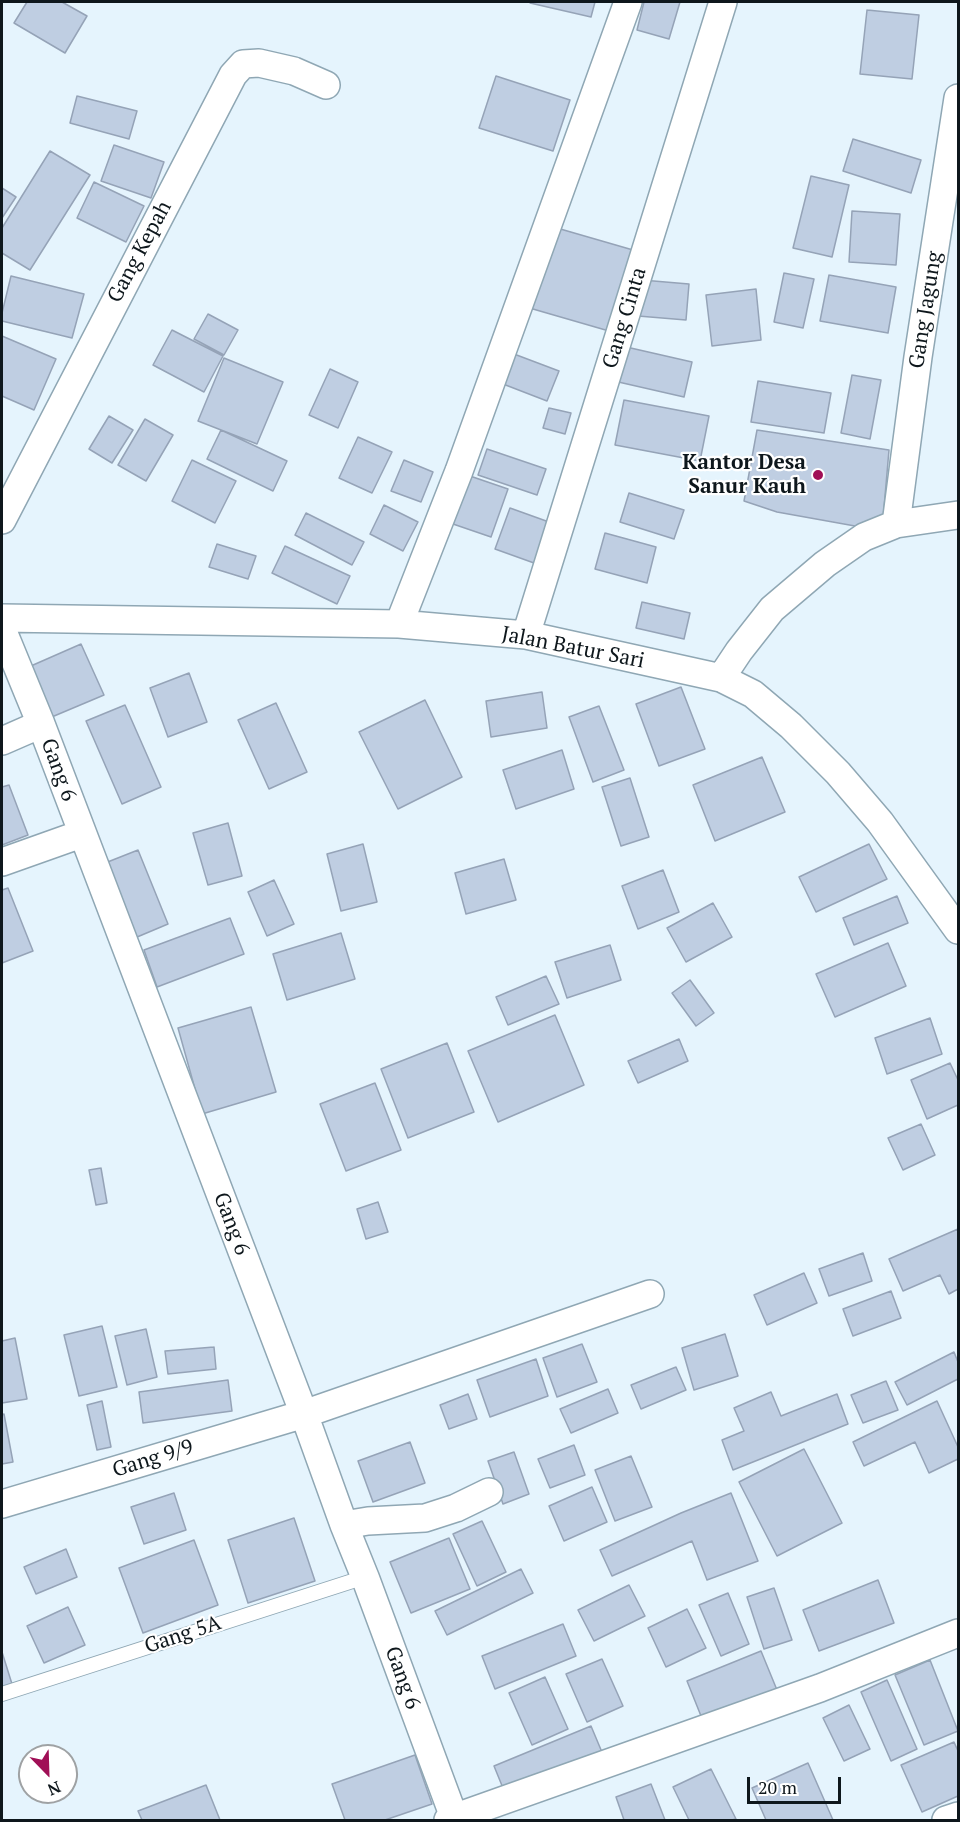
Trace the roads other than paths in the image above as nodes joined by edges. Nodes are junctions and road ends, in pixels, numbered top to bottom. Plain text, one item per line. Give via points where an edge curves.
1 (628, 2) edge
2 (723, 2) edge
3 (326, 85) dead end
4 (958, 98) edge
5 (958, 515) edge
6 (2, 520) edge
7 (896, 524) junction
8 (2, 618) edge
9 (399, 624) junction
10 (2, 629) edge
11 (526, 635) junction
12 (721, 678) junction
13 (41, 724) junction
14 (2, 741) edge
15 (81, 834) junction
16 (2, 862) edge
17 (958, 930) edge
18 (650, 1294) dead end
19 (304, 1414) junction
20 (489, 1492) dead end
21 (2, 1504) edge
22 (344, 1525) junction
23 (365, 1577) junction
24 (958, 1633) edge
25 (2, 1694) edge
26 (958, 1816) edge
27 (452, 1820) edge
28 (946, 1821) edge

1 - 9 street via 463,460
2 - 11 street, Gang Cinta
3 - 6 street, Gang Kepah via 294,71 259,63 243,64 232,75
4 - 7 street, Gang Jagung
5 - 7 street
7 - 12 street via 864,537 772,609
8 - 9 street, Jalan Batur Sari
9 - 11 street, Jalan Batur Sari
10 - 13 street, Gang 6
11 - 12 street, Jalan Batur Sari
12 - 17 street, Jalan Batur Sari via 753,694 837,772 880,822
13 - 14 street
13 - 15 street, Gang 6
15 - 16 street
15 - 19 street, Gang 6
18 - 19 street, Gang 9/9
19 - 21 street, Gang 9/9
19 - 22 street, Gang 6
20 - 22 street via 425,1518
22 - 23 street, Gang 6
23 - 25 lane, Gang 5A
23 - 27 street, Gang 6
24 - 27 street via 820,1688
26 - 28 street

